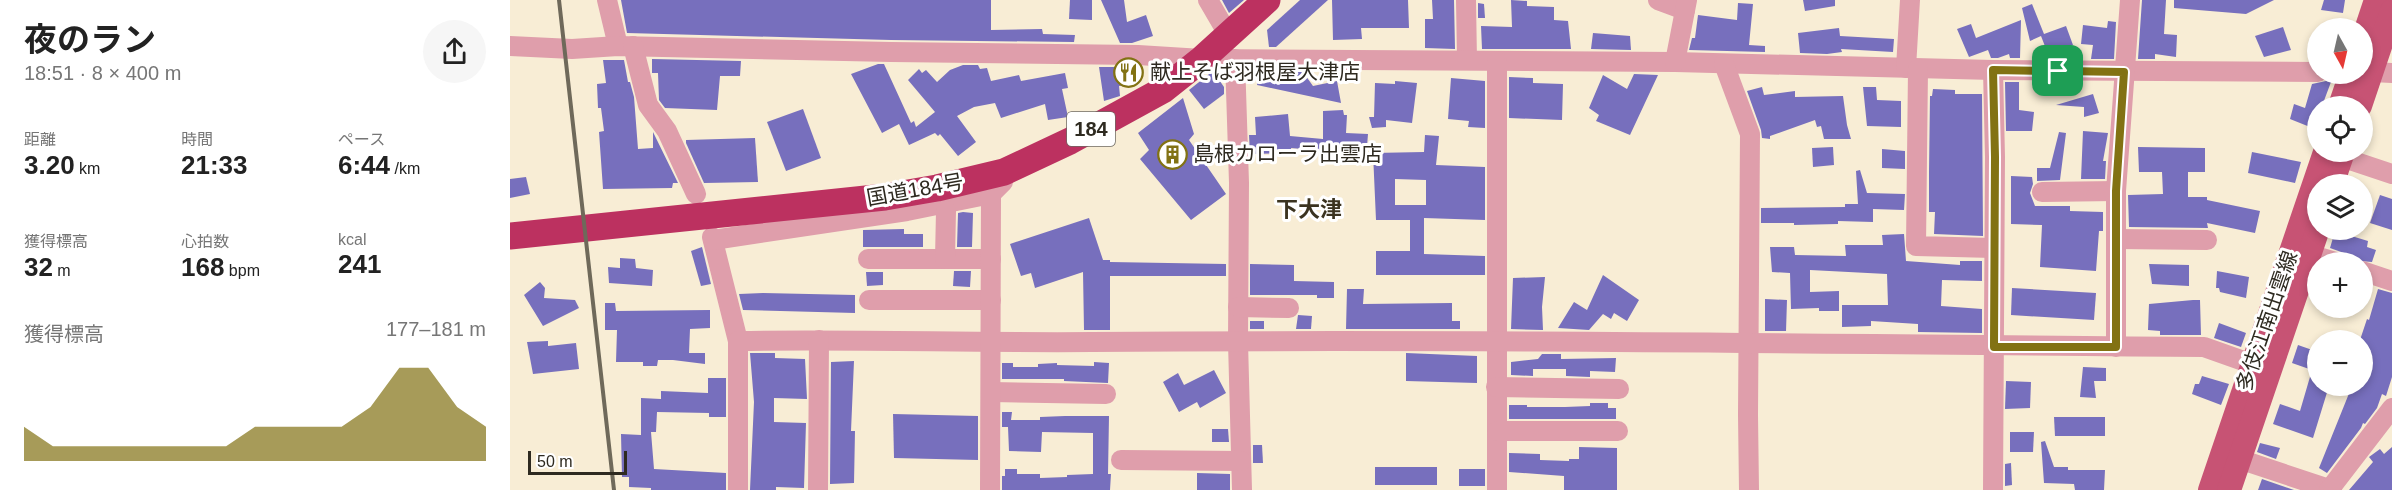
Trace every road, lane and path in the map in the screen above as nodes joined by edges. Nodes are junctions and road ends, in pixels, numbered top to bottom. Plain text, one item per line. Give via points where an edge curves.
1 (607, 0) edge
2 (1208, 0) edge
3 (1268, 0) edge
4 (1466, 0) edge
5 (1658, 0) edge
6 (1910, 0) edge
7 (2130, 0) edge
8 (2376, 0) edge
9 (1686, 5) edge
10 (2392, 11) edge
11 (2370, 18) edge
12 (510, 46) edge
13 (625, 46) junction
14 (1232, 47) junction
15 (1202, 59) junction
16 (1467, 60) junction
17 (1497, 61) junction
18 (1675, 62) junction
19 (1724, 64) junction
20 (1912, 69) junction
21 (1993, 70) junction
22 (2373, 70) edge
23 (2124, 72) junction
24 (2307, 72) edge
25 (2361, 84) edge
26 (2350, 96) edge
27 (2332, 162) edge
28 (2360, 162) edge
29 (2392, 174) edge
30 (998, 183) junction
31 (2116, 191) junction
32 (2042, 192) dead end
33 (696, 194) dead end
34 (946, 211) dead end
35 (510, 236) edge
36 (2116, 239) junction
37 (2207, 240) dead end
38 (1993, 248) junction
39 (868, 259) dead end
40 (945, 259) junction
41 (991, 259) junction
42 (2307, 260) edge
43 (2373, 275) edge
44 (2392, 281) edge
45 (869, 300) dead end
46 (991, 300) junction
47 (1238, 307) junction
48 (1289, 308) dead end
49 (819, 340) junction
50 (738, 341) junction
51 (991, 342) junction
52 (1238, 342) junction
53 (1496, 343) junction
54 (1748, 344) junction
55 (1994, 347) junction
56 (2116, 347) junction
57 (2252, 364) junction
58 (1496, 387) junction
59 (1619, 388) dead end
60 (991, 392) junction
61 (1106, 394) dead end
62 (2392, 408) edge
63 (1497, 431) junction
64 (1618, 431) dead end
65 (2239, 459) junction
66 (1120, 460) dead end
67 (1241, 460) junction
68 (738, 490) edge
69 (818, 490) edge
70 (990, 490) edge
71 (1242, 490) edge
72 (1497, 490) edge
73 (1749, 490) edge
74 (1993, 490) edge
75 (2210, 490) edge
76 (2229, 490) edge
77 (2330, 490) edge

1 - 13 street
2 - 14 street
3 - 14 highway, 国道184号 / 184
4 - 16 street
5 - 9 street
6 - 20 street
7 - 23 street
8 - 11 main road
9 - 18 street
10 - 22 main road
12 - 13 street
13 - 15 street
13 - 33 street via 648,105 667,131
14 - 15 highway, 国道184号 / 184
14 - 16 street
14 - 47 street via 1239,183
15 - 30 highway, 国道184号 / 184 via 1163,90
16 - 17 street
17 - 18 street
17 - 53 street
18 - 19 street
19 - 20 street
19 - 54 street via 1750,134
20 - 21 street
20 - 38 street via 1916,246
21 - 23 street
21 - 38 street
23 - 24 street
23 - 31 street
25 - 26 main road
27 - 57 main road, 多伎江南出雲線
28 - 29 street
30 - 35 highway, 国道184号 / 184
30 - 41 street
30 - 50 street via 907,211 713,238
31 - 32 street
31 - 36 street
34 - 40 street
36 - 37 street
36 - 56 street
38 - 55 street
39 - 40 street
40 - 41 street
41 - 46 street
42 - 65 main road, 多伎江南出雲線
43 - 44 street
45 - 46 street
46 - 51 street
47 - 48 street
47 - 52 street
49 - 50 street
49 - 51 street
49 - 69 street
50 - 68 street
51 - 52 street
51 - 60 street
52 - 53 street
52 - 67 street
53 - 54 street
53 - 58 street
54 - 55 street
54 - 73 street
55 - 56 street
55 - 74 street
56 - 57 street via 2204,347
57 - 75 main road, 多伎江南出雲線
58 - 59 street
58 - 63 street
60 - 61 street
60 - 70 street
62 - 77 street
63 - 64 street
63 - 72 street
65 - 76 main road, 多伎江南出雲線
65 - 77 street
66 - 67 street
67 - 71 street

